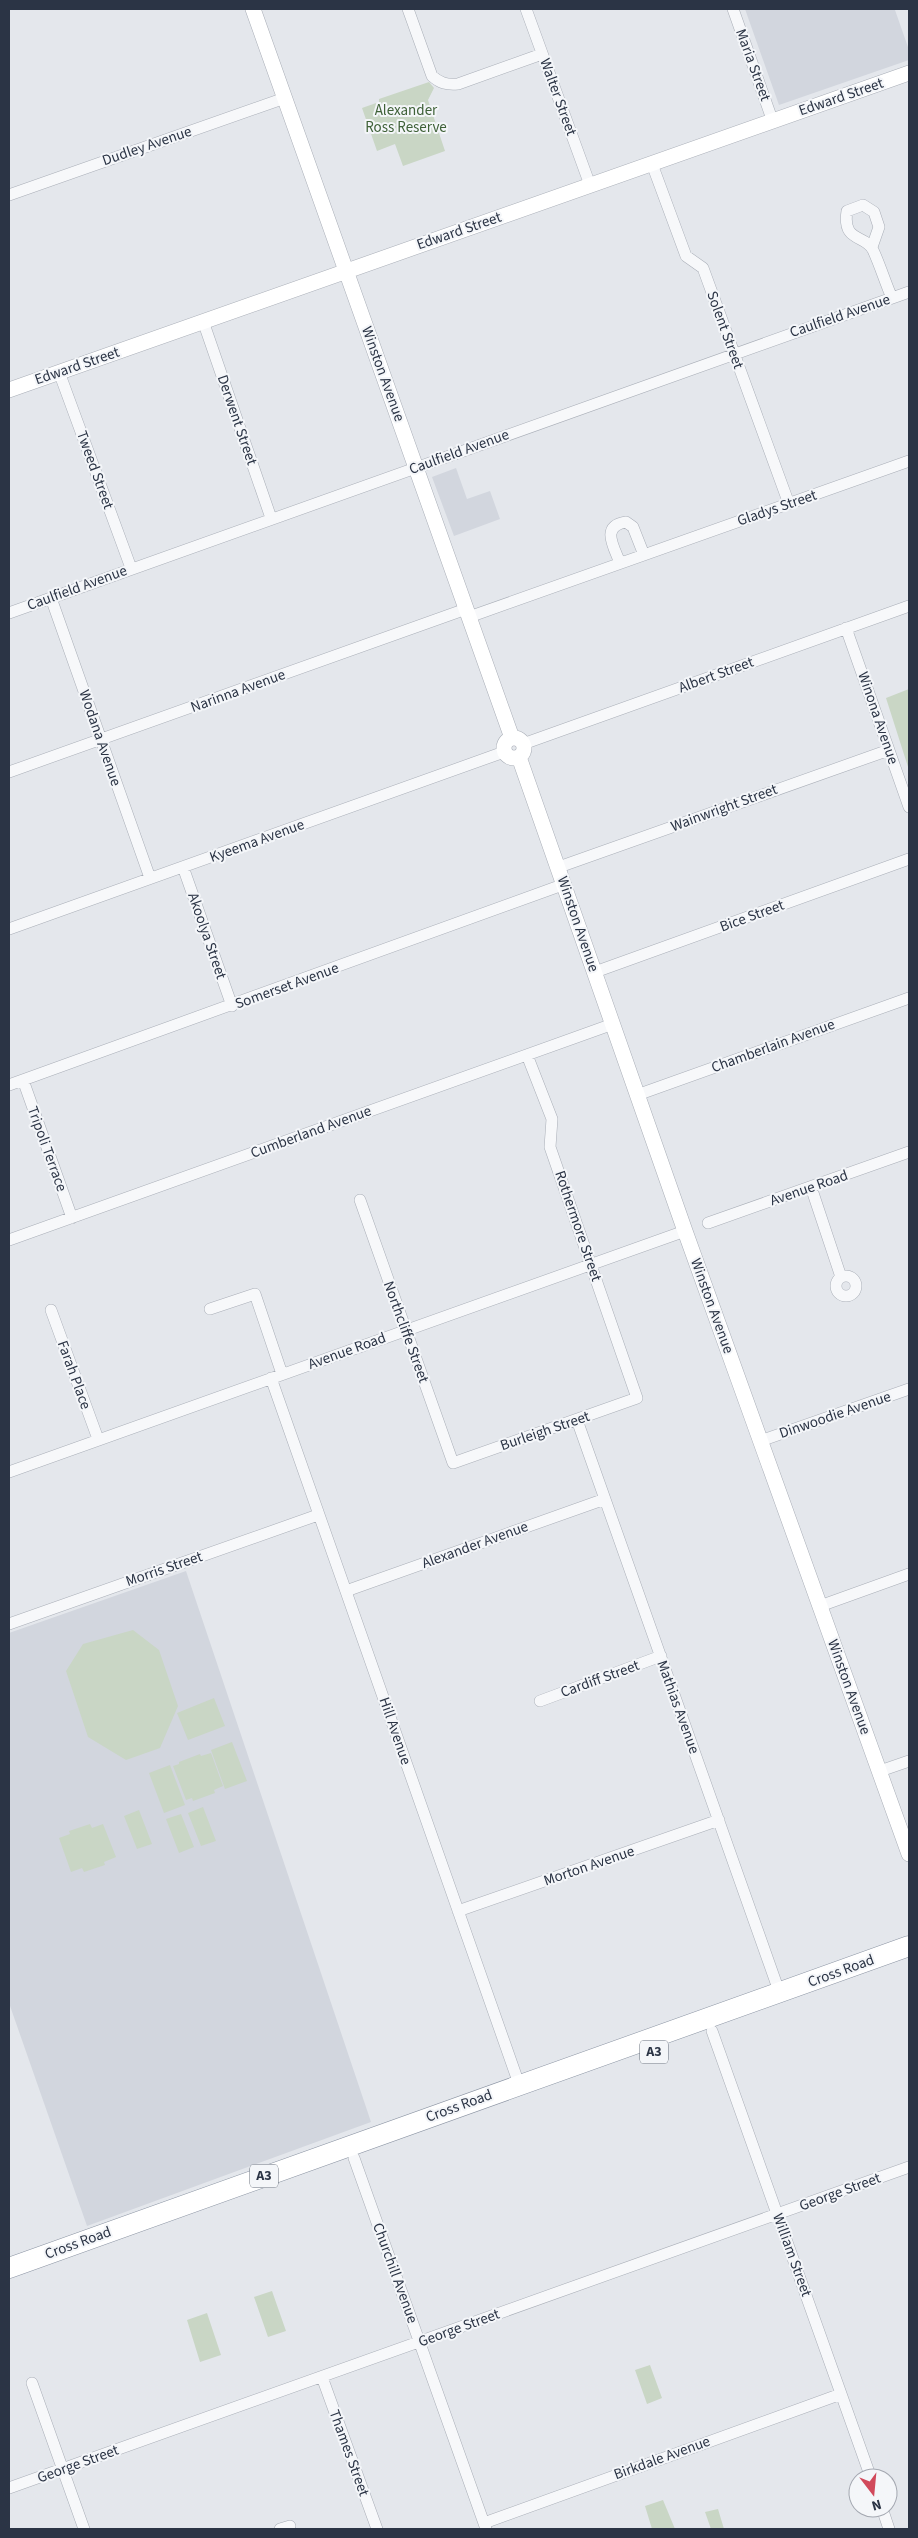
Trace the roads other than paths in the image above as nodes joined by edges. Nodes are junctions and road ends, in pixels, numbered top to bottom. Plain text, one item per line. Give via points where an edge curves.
1 (253, 9) edge
2 (408, 9) edge
3 (526, 9) edge
4 (733, 9) edge
5 (542, 54) junction
6 (909, 73) edge
7 (285, 98) junction
8 (773, 122) junction
9 (652, 164) junction
10 (590, 185) junction
11 (9, 195) edge
12 (872, 247) dead end
13 (346, 270) junction
14 (909, 292) edge
15 (892, 298) junction
16 (203, 321) junction
17 (733, 353) junction
18 (59, 372) junction
19 (9, 390) edge
20 (909, 461) edge
21 (416, 467) junction
22 (789, 504) junction
23 (271, 518) junction
24 (644, 554) junction
25 (620, 563) junction
26 (131, 568) junction
27 (51, 598) junction
28 (909, 606) edge
29 (9, 613) edge
30 (468, 613) junction
31 (846, 628) junction
32 (101, 740) junction
33 (518, 746) junction
34 (889, 750) junction
35 (504, 752) joint
36 (9, 772) edge
37 (909, 807) edge
38 (909, 859) edge
39 (183, 867) junction
40 (559, 867) junction
41 (150, 878) junction
42 (565, 884) junction
43 (9, 929) edge
44 (595, 972) junction
45 (909, 998) edge
46 (232, 1006) junction
47 (612, 1024) junction
48 (527, 1055) junction
49 (23, 1080) junction
50 (9, 1085) edge
51 (637, 1095) junction
52 (909, 1152) edge
53 (811, 1187) junction
54 (360, 1200) dead end
55 (72, 1218) junction
56 (708, 1223) dead end
57 (685, 1231) junction
58 (9, 1240) edge
59 (591, 1265) junction
60 (841, 1277) dead end
61 (210, 1309) dead end
62 (51, 1310) dead end
63 (406, 1330) junction
64 (282, 1374) junction
65 (270, 1378) junction
66 (909, 1389) edge
67 (637, 1398) joint
68 (577, 1420) junction
69 (98, 1439) junction
70 (760, 1441) junction
71 (453, 1463) joint
72 (9, 1472) edge
73 (605, 1499) junction
74 (318, 1515) junction
75 (909, 1574) edge
76 (346, 1591) junction
77 (820, 1606) junction
78 (9, 1624) edge
79 (660, 1656) junction
80 (540, 1701) dead end
81 (909, 1761) edge
82 (880, 1772) junction
83 (719, 1820) junction
84 (909, 1854) edge
85 (458, 1911) junction
86 (909, 1946) edge
87 (909, 1961) edge
88 (782, 2000) junction
89 (710, 2025) junction
90 (522, 2091) junction
91 (352, 2152) junction
92 (909, 2167) edge
93 (777, 2214) junction
94 (9, 2268) edge
95 (9, 2281) edge
96 (419, 2342) junction
97 (322, 2377) junction
98 (32, 2383) dead end
99 (841, 2394) junction
100 (867, 2468) edge
101 (63, 2469) junction
102 (9, 2488) edge
103 (485, 2526) edge
104 (84, 2529) edge
105 (376, 2529) edge

1 - 7 street, Winston Avenue
2 - 5 street via 432,76 438,82 458,84
3 - 5 street, Walter Street
4 - 8 street, Maria Street
5 - 10 street, Walter Street
6 - 8 street, Edward Street
7 - 11 street, Dudley Avenue
7 - 13 street, Winston Avenue
8 - 9 street, Edward Street
9 - 10 street, Edward Street
9 - 17 street, Solent Street via 686,256 703,268
10 - 13 street, Edward Street
12 - 15 street
13 - 16 street, Edward Street
13 - 21 street, Winston Avenue
14 - 15 street, Caulfield Avenue
15 - 17 street, Caulfield Avenue
16 - 18 street, Edward Street
16 - 23 street, Derwent Street
17 - 21 street, Caulfield Avenue
17 - 22 street, Solent Street
18 - 19 street, Edward Street
18 - 26 street, Tweed Street
20 - 22 street, Gladys Street
21 - 23 street, Caulfield Avenue
21 - 30 street, Winston Avenue
22 - 24 street, Gladys Street
23 - 26 street, Caulfield Avenue
24 - 25 street, Gladys Street
24 - 25 street via 634,527 626,522 617,524 610,536
25 - 30 street, Gladys Street
26 - 27 street, Caulfield Avenue
27 - 29 street, Caulfield Avenue
27 - 32 street, Wodana Avenue
28 - 31 street, Albert Street
30 - 32 street, Narinna Avenue
30 - 33 street, Winston Avenue
31 - 33 street, Albert Street
31 - 34 street, Winona Avenue
32 - 36 street, Narinna Avenue
32 - 41 street, Wodana Avenue
33 - 35 street via 504,744
33 - 40 street, Winston Avenue
34 - 37 street, Winona Avenue
34 - 40 street, Wainwright Street
35 - 39 street, Kyeema Avenue
38 - 44 street, Bice Street
39 - 41 street, Kyeema Avenue
39 - 46 street, Akoolya Street
40 - 42 street, Winston Avenue
41 - 43 street, Kyeema Avenue
42 - 44 street, Winston Avenue
42 - 46 street, Somerset Avenue
44 - 47 street, Winston Avenue
45 - 51 street, Chamberlain Avenue
46 - 49 street, Somerset Avenue
47 - 48 street, Cumberland Avenue
47 - 51 street, Winston Avenue
48 - 55 street, Cumberland Avenue
48 - 59 street, Rothermore Street via 552,1119 550,1147
49 - 50 street, Somerset Avenue
49 - 55 street, Tripoli Terrace
51 - 57 street, Winston Avenue
52 - 53 street, Avenue Road
53 - 56 street, Avenue Road
53 - 60 street
54 - 63 street, Northcliffe Street
55 - 58 street, Cumberland Avenue
57 - 59 street, Avenue Road
57 - 70 street, Winston Avenue
59 - 63 street, Avenue Road
59 - 67 street, Rothermore Street
61 - 64 street via 255,1294
62 - 69 street, Farah Place
63 - 64 street, Avenue Road
63 - 71 street, Northcliffe Street
64 - 65 street, Avenue Road
65 - 69 street, Avenue Road
65 - 74 street, Hill Avenue
66 - 70 street, Dinwoodie Avenue
67 - 68 street, Burleigh Street
68 - 71 street, Burleigh Street
68 - 73 street, Mathias Avenue
69 - 72 street, Avenue Road
70 - 77 street, Winston Avenue
73 - 76 street, Alexander Avenue
73 - 79 street, Mathias Avenue
74 - 76 street, Hill Avenue
74 - 78 street, Morris Street
75 - 77 street
76 - 85 street, Hill Avenue
77 - 82 street, Winston Avenue
79 - 80 street, Cardiff Street
79 - 83 street, Mathias Avenue
81 - 82 street
82 - 84 street, Winston Avenue
83 - 85 street, Morton Avenue
83 - 88 street, Mathias Avenue
85 - 90 street, Hill Avenue
86 - 88 highway, Cross Road / A3
87 - 88 highway, Cross Road / A3
88 - 89 highway, Cross Road / A3
89 - 90 highway, Cross Road / A3
89 - 93 street, William Street
90 - 91 highway, Cross Road / A3
91 - 94 highway, Cross Road / A3
91 - 95 highway, Cross Road / A3
91 - 96 street, Churchill Avenue
92 - 93 street, George Street
93 - 96 street, George Street
93 - 99 street, William Street
96 - 97 street, George Street
96 - 103 street, Churchill Avenue
97 - 101 street, George Street
97 - 105 street, Thames Street
98 - 101 street
99 - 100 street, William Street
99 - 103 street, Birkdale Avenue
101 - 102 street, George Street
101 - 104 street

